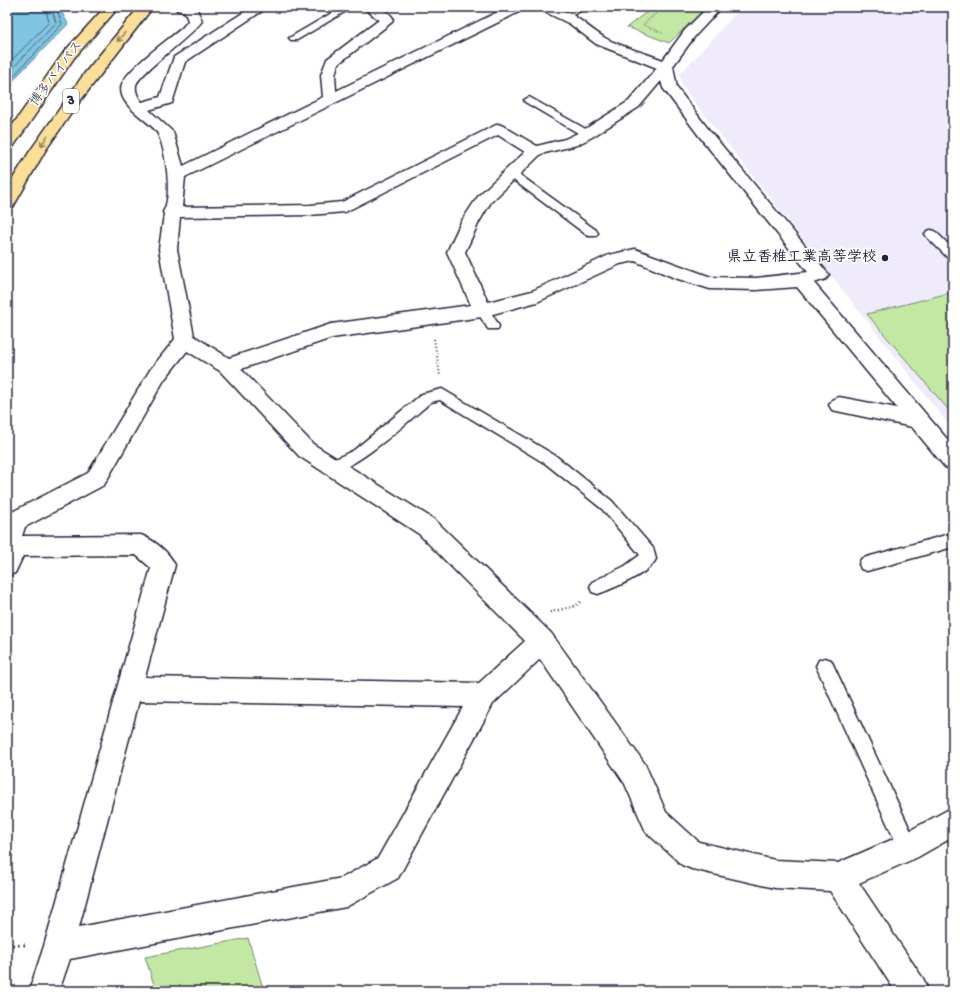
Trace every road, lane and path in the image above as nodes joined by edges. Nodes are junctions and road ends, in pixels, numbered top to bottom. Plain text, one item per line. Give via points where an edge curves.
1 (112, 7) edge
2 (146, 7) edge
3 (182, 7) edge
4 (261, 7) edge
5 (349, 7) edge
6 (370, 7) edge
7 (518, 7) edge
8 (546, 7) edge
9 (583, 7) edge
10 (663, 7) edge
11 (715, 7) edge
12 (565, 16) junction
13 (294, 38) dead end
14 (684, 41) junction
15 (666, 66) junction
16 (331, 99) junction
17 (528, 100) dead end
18 (138, 108) junction
19 (587, 134) junction
20 (7, 144) edge
21 (535, 151) junction
22 (177, 174) junction
23 (512, 174) junction
24 (7, 203) edge
25 (171, 212) junction
26 (592, 234) dead end
27 (931, 234) dead end
28 (953, 256) edge
29 (802, 280) junction
30 (482, 310) junction
31 (431, 317) junction
32 (493, 326) dead end
33 (185, 340) junction
34 (227, 366) junction
35 (442, 394) junction
36 (839, 405) dead end
37 (919, 420) junction
38 (953, 461) edge
39 (332, 467) junction
40 (953, 540) edge
41 (11, 556) edge
42 (867, 564) dead end
43 (598, 587) joint
44 (520, 619) junction
45 (542, 641) junction
46 (825, 666) dead end
47 (130, 689) junction
48 (484, 695) junction
49 (953, 821) edge
50 (908, 847) junction
51 (838, 877) junction
52 (59, 946) junction
53 (44, 991) edge
54 (913, 991) edge

1 - 20 highway, 博多バイパス / 3 via 69,55
2 -> 24 highway, 博多バイパス / 3 via 63,112 28,165
3 - 18 street via 191,10 195,21 137,74 129,85 130,96
4 - 18 street via 179,60 167,100
5 - 13 lane
6 - 16 street via 386,18 385,22 332,62 328,69 328,90
7 - 16 street
8 - 12 street
9 - 12 lane
10 - 14 path via 643,25
11 - 14 street
12 - 15 street via 601,41
14 - 15 street
15 - 19 street via 634,104
15 - 29 street via 670,88 820,276
16 - 22 street
17 - 19 lane
18 - 22 street via 165,132
19 - 21 street via 571,142
21 - 23 street
21 - 25 street via 498,129 345,207
22 - 25 street
23 - 26 lane
23 - 30 street via 484,199 456,252
25 - 33 street via 168,249
27 - 28 lane
29 - 30 street via 756,284 710,283 635,255 615,259 537,296
29 - 37 street
30 - 31 street
30 - 32 lane
31 - 34 street via 331,331
31 - 35 path
33 - 34 street
33 - 41 street via 157,375 96,479 16,521 11,536
34 - 39 street via 306,450
35 - 39 lane via 427,398 359,454
35 - 43 lane via 551,460 607,505 647,553 648,559 621,577
36 - 37 street
37 - 38 street
39 - 44 street via 427,527
40 - 42 lane
41 - 47 street via 141,545 163,565
43 - 44 path via 576,606
44 - 45 street
45 - 48 street
45 - 51 street via 635,774 656,822 692,855 775,874
46 - 50 lane
47 - 48 street
47 - 52 street
48 - 52 street via 388,868 346,892
49 - 50 street
50 - 51 street
51 - 54 street
52 - 53 street

